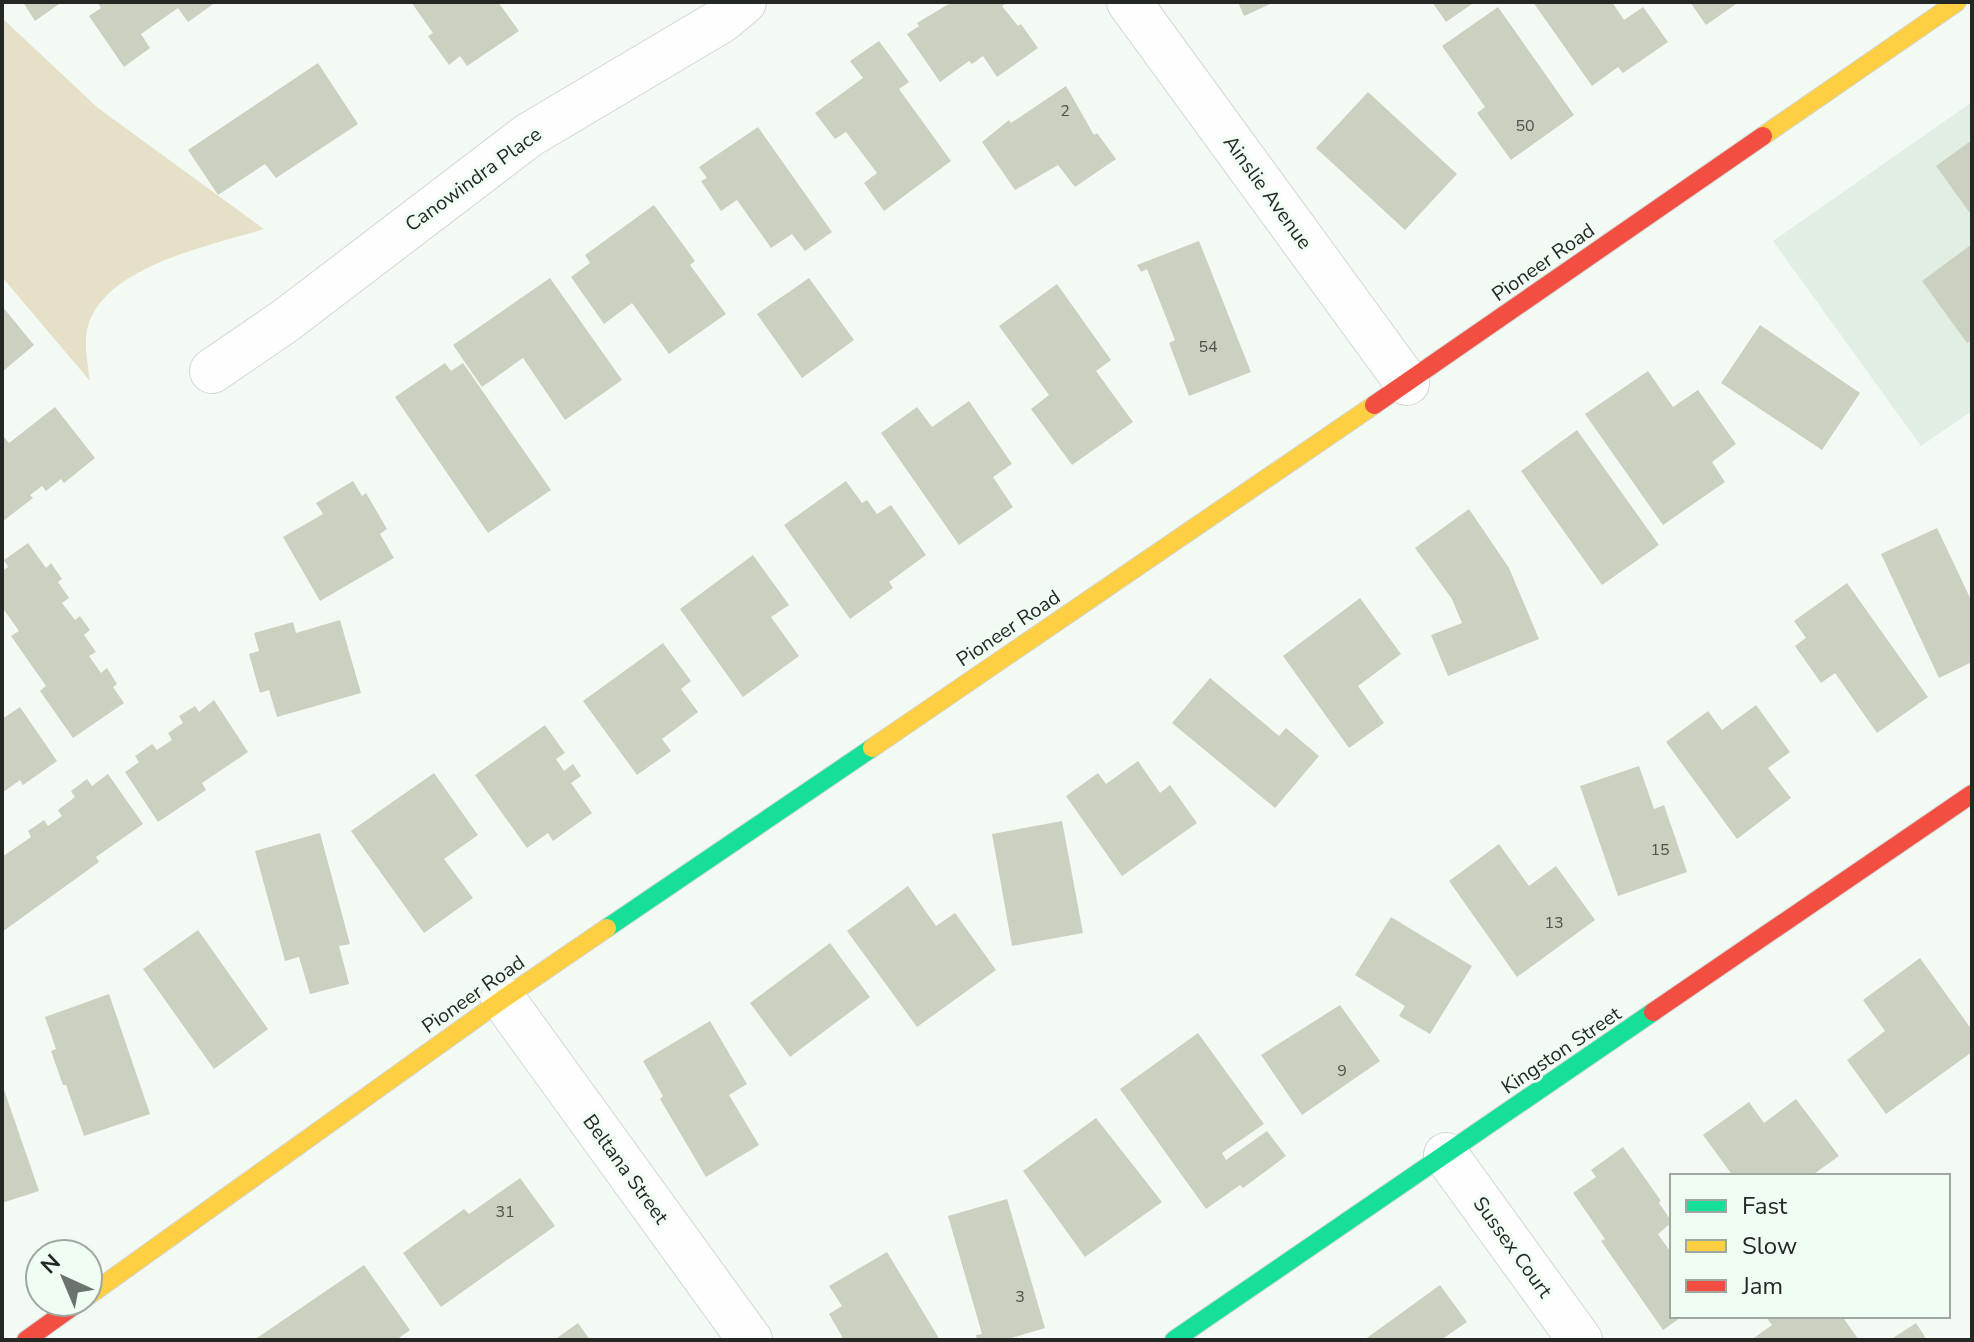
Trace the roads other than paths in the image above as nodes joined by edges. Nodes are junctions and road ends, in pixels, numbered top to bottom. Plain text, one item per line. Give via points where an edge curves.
1 (744, 2) edge
2 (1129, 2) edge
3 (1957, 2) edge
4 (212, 371) dead end
5 (1407, 383) junction
6 (1972, 794) edge
7 (503, 999) junction
8 (1446, 1155) junction
9 (104, 1285) edge
10 (57, 1318) edge
11 (26, 1340) edge
12 (750, 1340) edge
13 (1174, 1340) edge
14 (1580, 1340) edge

1 - 4 street, Canowindra Place via 721,21 529,135
2 - 5 street, Ainslie Avenue
3 - 5 main road, Pioneer Road
5 - 7 main road, Pioneer Road
6 - 8 main road, Kingston Street
7 - 9 main road, Pioneer Road
7 - 12 street, Beltana Street
8 - 13 main road, Kingston Street
8 - 14 street, Sussex Court
10 - 11 main road

